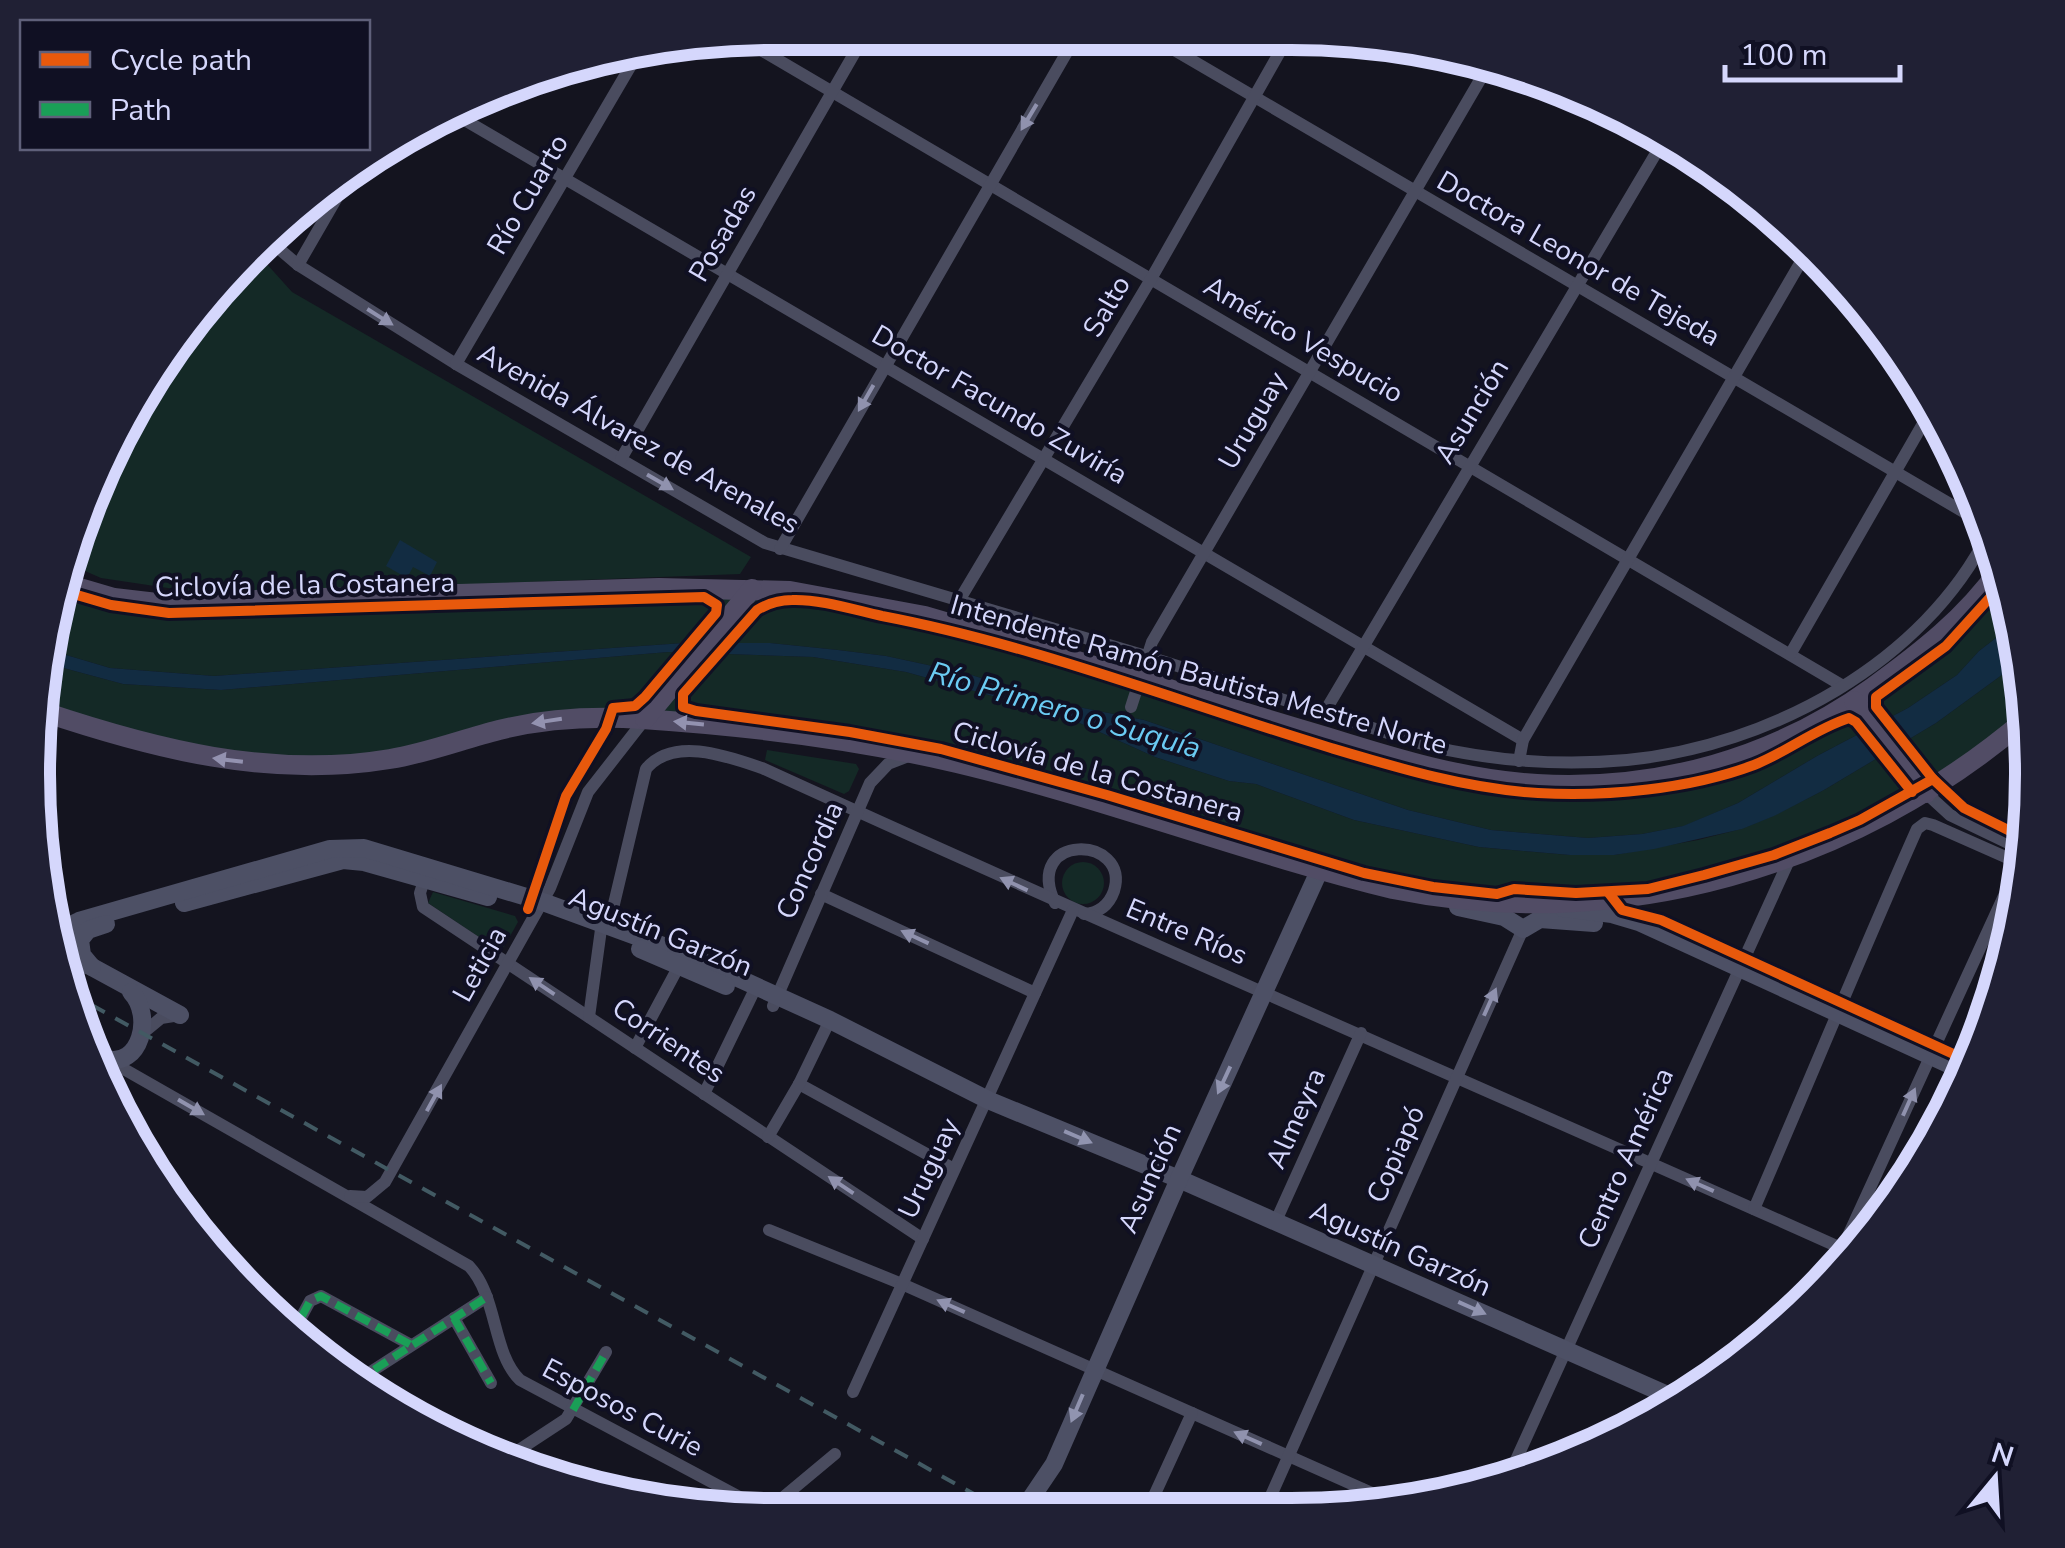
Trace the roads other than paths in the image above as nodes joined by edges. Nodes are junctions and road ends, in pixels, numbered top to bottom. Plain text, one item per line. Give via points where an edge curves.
1 (856, 50) edge
2 (1068, 50) edge
3 (1174, 50) edge
4 (1281, 50) edge
5 (762, 51) edge
6 (632, 64) edge
7 (1482, 76) edge
8 (832, 92) junction
9 (1255, 96) junction
10 (465, 120) edge
11 (1658, 150) edge
12 (566, 179) junction
13 (989, 184) junction
14 (1415, 190) junction
15 (338, 196) edge
16 (278, 248) edge
17 (1802, 261) edge
18 (298, 265) junction
19 (727, 273) junction
20 (1151, 279) junction
21 (1578, 286) junction
22 (456, 364) junction
23 (884, 367) junction
24 (1309, 371) junction
25 (1733, 377) junction
26 (1924, 423) edge
27 (1046, 458) junction
28 (620, 459) junction
29 (1470, 466) junction
30 (1896, 473) junction
31 (1966, 514) edge
32 (780, 549) junction
33 (1980, 551) edge
34 (1204, 554) junction
35 (1627, 558) junction
36 (1989, 584) edge
37 (75, 586) edge
38 (747, 595) junction
39 (960, 599) junction
40 (1363, 646) junction
41 (1791, 654) junction
42 (1146, 656) junction
43 (1855, 701) junction
44 (1131, 707) dead end
45 (1324, 713) junction
46 (53, 716) edge
47 (648, 716) junction
48 (2013, 727) edge
49 (1523, 740) junction
50 (913, 754) junction
51 (1519, 761) junction
52 (1922, 788) junction
53 (857, 812) junction
54 (2011, 847) edge
55 (2011, 850) edge
56 (1791, 856) junction
57 (1320, 869) junction
58 (426, 874) junction
59 (2005, 893) edge
60 (821, 894) junction
61 (1414, 894) junction
62 (1056, 902) junction
63 (1537, 904) junction
64 (540, 907) junction
65 (1079, 912) junction
66 (67, 926) edge
67 (604, 927) junction
68 (1523, 929) junction
69 (75, 960) edge
70 (682, 960) junction
71 (508, 963) junction
72 (92, 967) junction
73 (1739, 969) junction
74 (127, 988) junction
75 (1265, 991) junction
76 (754, 992) junction
77 (1035, 993) junction
78 (775, 1001) junction
79 (1838, 1013) junction
80 (180, 1016) joint
81 (589, 1017) junction
82 (828, 1026) junction
83 (144, 1032) junction
84 (1361, 1033) junction
85 (635, 1048) junction
86 (107, 1054) edge
87 (1930, 1055) junction
88 (109, 1060) edge
89 (1953, 1066) edge
90 (1458, 1076) junction
91 (800, 1084) junction
92 (704, 1094) junction
93 (988, 1100) junction
94 (768, 1136) junction
95 (1651, 1163) junction
96 (954, 1170) junction
97 (1179, 1180) junction
98 (385, 1182) junction
99 (348, 1196) junction
100 (1754, 1209) junction
101 (395, 1222) junction
102 (1859, 1222) edge
103 (1275, 1223) junction
104 (769, 1230) dead end
105 (923, 1239) junction
106 (1838, 1247) edge
107 (1373, 1265) junction
108 (902, 1284) junction
109 (487, 1297) junction
110 (454, 1318) junction
111 (300, 1320) edge
112 (411, 1346) junction
113 (1566, 1350) junction
114 (606, 1352) dead end
115 (1094, 1370) junction
116 (368, 1373) edge
117 (491, 1382) dead end
118 (853, 1392) dead end
119 (1665, 1394) edge
120 (573, 1410) junction
121 (1192, 1413) junction
122 (517, 1451) edge
123 (835, 1454) dead end
124 (1288, 1456) junction
125 (1515, 1463) edge
126 (1362, 1489) junction
127 (1372, 1493) edge
128 (1360, 1494) edge
129 (738, 1496) edge
130 (783, 1498) edge
131 (1031, 1498) edge
132 (1153, 1498) edge
133 (1270, 1498) edge

1 - 8 street, Posadas
2 -> 13 street
3 - 9 street, Doctora Leonor de Tejeda
4 - 9 street, Salto
5 - 8 street, Américo Vespucio
6 - 12 street, Río Cuarto
7 - 14 street, Uruguay
8 - 13 street, Américo Vespucio
8 - 19 street, Posadas
9 - 14 street, Doctora Leonor de Tejeda
9 - 20 street, Salto
10 - 12 street, Doctor Facundo Zuviría
11 - 21 street, Asunción
12 - 19 street, Doctor Facundo Zuviría
12 - 22 street, Río Cuarto
13 - 20 street, Américo Vespucio
13 - 23 street
14 - 21 street, Doctora Leonor de Tejeda
14 - 24 street, Uruguay
15 - 18 street
16 - 18 street, Avenida Álvarez de Arenales
17 - 25 street
18 -> 22 street, Avenida Álvarez de Arenales
19 - 23 street, Doctor Facundo Zuviría
19 - 28 street, Posadas
20 - 24 street, Américo Vespucio
20 - 27 street, Salto
21 - 25 street, Doctora Leonor de Tejeda
21 - 29 street, Asunción
22 - 28 street, Avenida Álvarez de Arenales
23 - 27 street, Doctor Facundo Zuviría
23 -> 32 street
24 - 29 street, Américo Vespucio
24 - 34 street, Uruguay
25 - 30 street, Doctora Leonor de Tejeda
25 - 35 street
26 - 30 street
27 - 34 street, Doctor Facundo Zuviría
27 - 39 street, Salto
28 -> 32 street, Avenida Álvarez de Arenales
29 - 35 street, Américo Vespucio
29 - 40 street, Asunción
30 - 31 street, Doctora Leonor de Tejeda
30 - 41 street
32 - 39 street, Avenida Álvarez de Arenales
33 - 43 street, Avenida Álvarez de Arenales
34 - 40 street, Doctor Facundo Zuviría
34 - 42 street, Uruguay
35 - 41 street, Américo Vespucio
35 - 49 street
36 - 43 main road, Intendente Ramón Bautista Mestre Norte via 1940,638
37 - 38 main road, Intendente Ramón Bautista Mestre Norte via 156,603 659,588
38 - 43 main road, Intendente Ramón Bautista Mestre Norte, bridge via 790,592 925,616 1416,764 1536,784 1626,781 1725,764
38 - 47 main road
39 - 42 street, Avenida Álvarez de Arenales
40 - 45 street, Asunción
40 - 49 street, Doctor Facundo Zuviría
41 - 43 street, Américo Vespucio
42 - 44 street, Uruguay
42 - 45 street, Avenida Álvarez de Arenales
43 - 51 street, Avenida Álvarez de Arenales via 1629,760
43 - 52 main road
45 - 51 street, Avenida Álvarez de Arenales via 1429,746
47 -> 46 main road via 562,719 392,759 306,766 182,753
50 -> 47 main road
47 - 64 street, Leticia via 588,792
48 - 52 main road
49 - 51 street
50 - 53 street, Concordia via 878,773
50 - 57 main road
52 - 54 street via 1950,815
52 - 56 main road via 1869,825
53 - 60 street, Concordia
62 -> 53 street, Entre Ríos
53 - 67 street, Entre Ríos via 729,757 665,753 646,769
55 - 79 street via 1920,825
56 - 63 main road via 1649,896
56 - 73 street, Centro América
57 - 61 main road
57 - 75 main road, Asunción
58 - 64 main road, Agustín Garzón
58 - 66 main road, Agustín Garzón via 364,848 340,847
58 - 71 street, Corrientes via 424,907
58 - 72 main road, Agustín Garzón via 336,861 88,930 79,949
59 - 87 street
77 -> 60 street
60 - 78 street, Concordia
61 - 63 main road
61 - 68 main road via 1504,917
62 - 65 street, Entre Ríos
62 - 65 street, Uruguay via 1048,886 1052,864 1070,850 1094,850 1110,863 1115,883 1101,910
63 - 73 main road via 1626,917
64 - 67 main road, Agustín Garzón
64 - 71 street, Leticia
65 - 75 street, Entre Ríos
65 - 77 street, Uruguay
67 - 70 main road, Agustín Garzón
67 - 81 street, Entre Ríos
68 - 73 main road via 1540,919 1608,925
90 -> 68 street, Copiapó
69 - 72 main road
70 - 76 main road, Agustín Garzón
70 - 85 street
81 -> 71 street, Corrientes
98 -> 71 street, Leticia
72 - 74 main road
73 - 79 main road
73 - 95 street, Centro América
74 - 80 main road
74 - 83 main road via 143,1009
75 - 84 street, Entre Ríos
75 -> 97 main road, Asunción
76 - 78 main road, Agustín Garzón
76 - 92 street
77 - 93 street, Uruguay
78 - 82 main road, Agustín Garzón
79 - 87 main road
79 - 100 street
80 - 83 street via 161,1018
81 - 85 street, Corrientes
82 - 91 street
82 - 93 main road, Agustín Garzón via 956,1092
83 - 86 main road via 125,1055
84 - 90 street, Entre Ríos
84 - 103 street, Almeyra
85 - 92 street, Corrientes
87 - 89 main road
102 -> 87 street
88 -> 99 street
90 - 95 street, Entre Ríos
90 - 107 street, Copiapó
91 - 94 street
91 - 96 street
92 - 94 street, Corrientes
93 - 96 street, Uruguay
93 -> 97 main road, Agustín Garzón
105 -> 94 street, Corrientes
100 -> 95 street, Entre Ríos
95 - 113 street, Centro América
96 - 105 street, Uruguay
97 - 103 main road, Agustín Garzón
97 - 115 main road, Asunción
98 - 99 street via 368,1197
98 - 101 street via 382,1201
99 - 101 street
100 - 106 street, Entre Ríos
101 - 109 street, Esposos Curie via 469,1266
103 - 107 main road, Agustín Garzón
104 - 108 street
105 - 108 street, Uruguay
107 -> 113 main road, Agustín Garzón
107 - 124 street, Copiapó
115 -> 108 street
108 - 118 street, Uruguay
109 - 110 street
109 - 120 street, Esposos Curie via 514,1375
110 - 112 street
110 - 117 street
111 - 112 street via 321,1296
112 - 116 street
113 - 119 main road, Agustín Garzón
113 - 125 street, Centro América
114 - 120 street
115 - 121 street
115 -> 131 main road, Asunción via 1054,1464
120 - 122 street
120 - 129 street, Esposos Curie
124 -> 121 street
121 - 132 street
123 - 130 street
124 - 126 street
124 - 133 street, Copiapó
126 - 127 street
126 - 128 street

